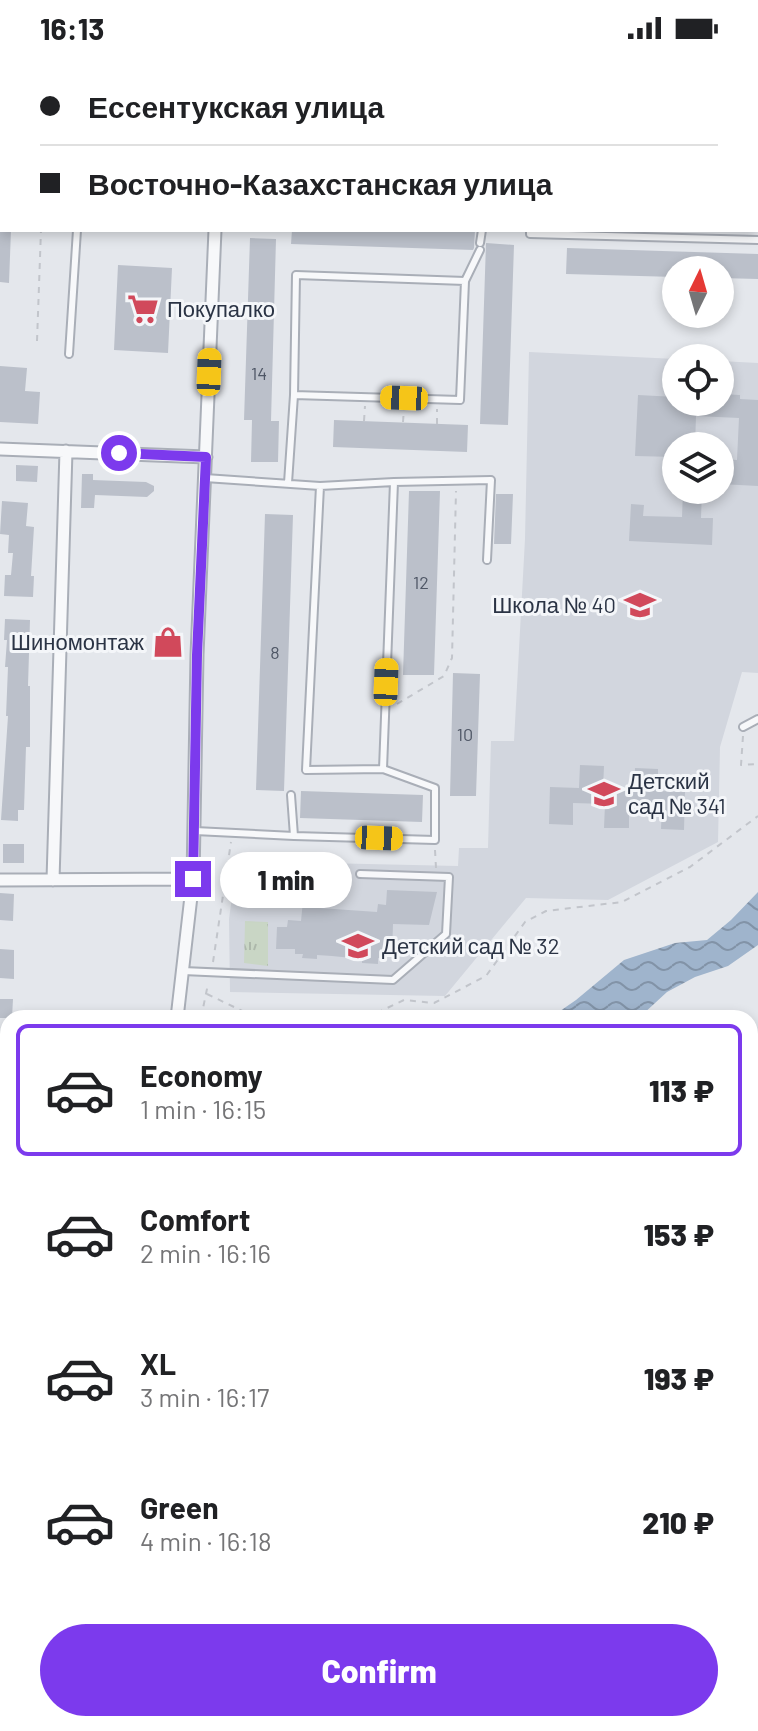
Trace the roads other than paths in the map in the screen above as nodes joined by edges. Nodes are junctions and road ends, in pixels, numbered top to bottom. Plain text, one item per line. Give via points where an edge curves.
1 (77, 232) edge
2 (215, 232) edge
3 (482, 232) edge
4 (530, 232) edge
5 (758, 240) edge
6 (465, 281) junction
7 (69, 354) dead end
8 (294, 395) junction
9 (0, 449) edge
10 (66, 451) junction
11 (206, 457) junction
12 (205, 478) junction
13 (394, 482) junction
14 (288, 483) junction
15 (320, 486) junction
16 (487, 560) dead end
17 (758, 719) edge
18 (743, 727) road end
19 (383, 769) junction
20 (291, 795) dead end
21 (195, 831) junction
22 (294, 836) junction
23 (360, 874) dead end
24 (193, 879) junction
25 (0, 880) edge
26 (53, 880) junction
27 (183, 971) junction
28 (178, 1010) edge

1 - 7 lane
2 - 11 street
3 - 6 lane
4 - 5 lane
6 - 8 lane via 460,400
6 - 8 lane via 296,275
8 - 14 lane
9 - 10 street
10 - 11 street
10 - 26 street
11 - 12 street
12 - 14 lane
12 - 21 street
13 - 15 lane
13 - 16 lane via 491,480
13 - 19 lane
14 - 15 lane
15 - 19 lane via 306,770
17 - 18 lane
19 - 22 lane via 435,788 435,840
20 - 22 lane
21 - 22 lane
21 - 24 street
23 - 27 lane via 449,877 446,934 393,980
24 - 26 street
24 - 27 street
25 - 26 street
27 - 28 street

